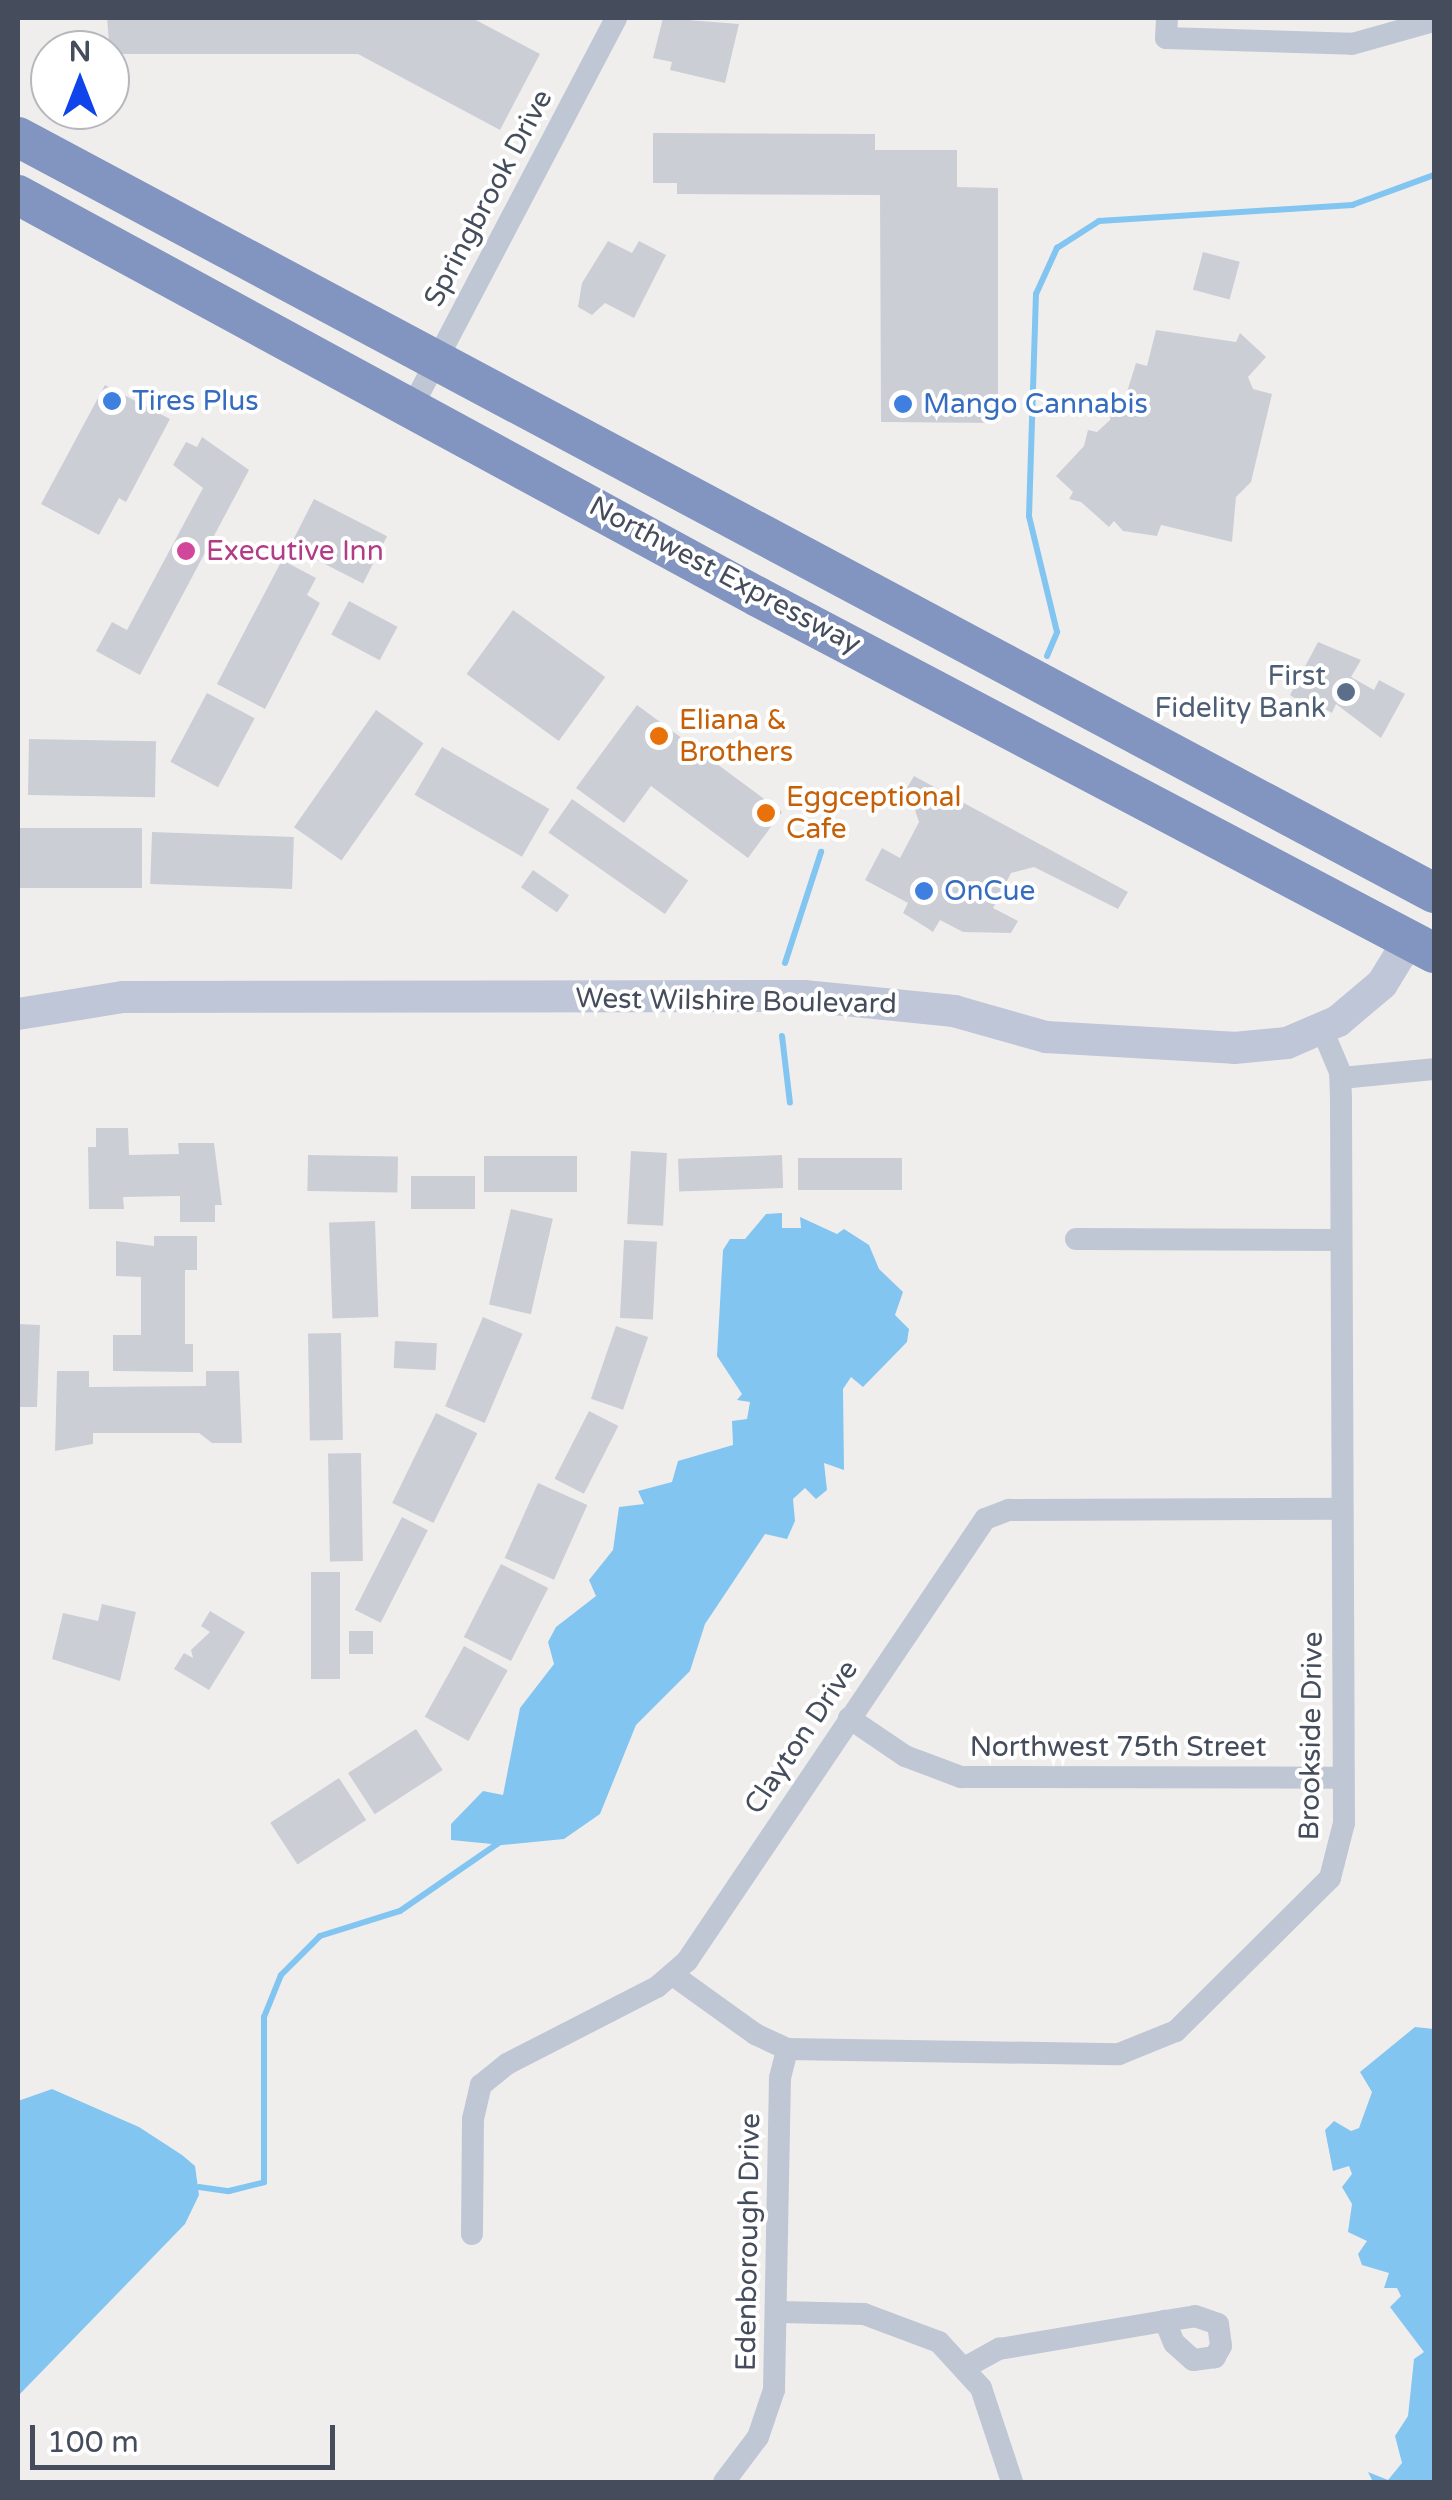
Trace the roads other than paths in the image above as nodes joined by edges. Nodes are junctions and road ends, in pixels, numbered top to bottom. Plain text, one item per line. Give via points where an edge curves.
1 (616, 18) edge
2 (1434, 21) edge
3 (1166, 28) edge
4 (18, 137) edge
5 (18, 152) edge
6 (96, 179) junction
7 (18, 195) edge
8 (424, 384) junction
9 (1434, 894) edge
10 (1422, 946) edge
11 (18, 1014) edge
12 (1322, 1029) junction
13 (1434, 1069) edge
14 (1341, 1078) junction
15 (1076, 1239) dead end
16 (1341, 1240) junction
17 (1342, 1509) junction
18 (848, 1718) junction
19 (1343, 1778) junction
20 (673, 1975) junction
21 (787, 2049) junction
22 (472, 2234) dead end
23 (780, 2312) junction
24 (1165, 2321) dead end
25 (966, 2367) junction
26 (724, 2482) edge
27 (1012, 2482) edge

1 - 8 street, Springbrook Drive
2 - 3 street via 1352,44
4 - 6 highway, Northwest Expressway
5 - 6 highway
6 - 8 highway, Northwest Expressway
7 - 8 highway, Northwest Expressway via 152,267
8 - 9 highway, Northwest Expressway via 619,458
8 - 10 highway, Northwest Expressway via 758,597
9 - 10 highway
10 - 12 main road, West Wilshire Boulevard
11 - 12 main road, West Wilshire Boulevard via 124,997 804,996 904,1004 1046,1036 1148,1044 1234,1048 1287,1043
12 - 14 street, Brookside Drive
13 - 14 street
14 - 16 street, Brookside Drive
15 - 16 street
16 - 17 street, Brookside Drive
17 - 18 street, Clayton Drive via 998,1512 976,1531
17 - 19 street, Brookside Drive
18 - 19 street, Northwest 75th Street via 905,1756 961,1777
18 - 20 street, Clayton Drive
19 - 21 street, Brookside Drive via 1342,1842 1330,1878 1160,2041 1095,2056
20 - 21 street, Brookside Drive via 754,2034
20 - 22 street, Clayton Drive via 491,2073 472,2119
21 - 23 street, Edenborough Drive via 780,2078
23 - 25 street via 892,2320 939,2342
23 - 26 street, Edenborough Drive via 768,2415 747,2457
24 - 25 street via 999,2349
25 - 27 street via 981,2388

